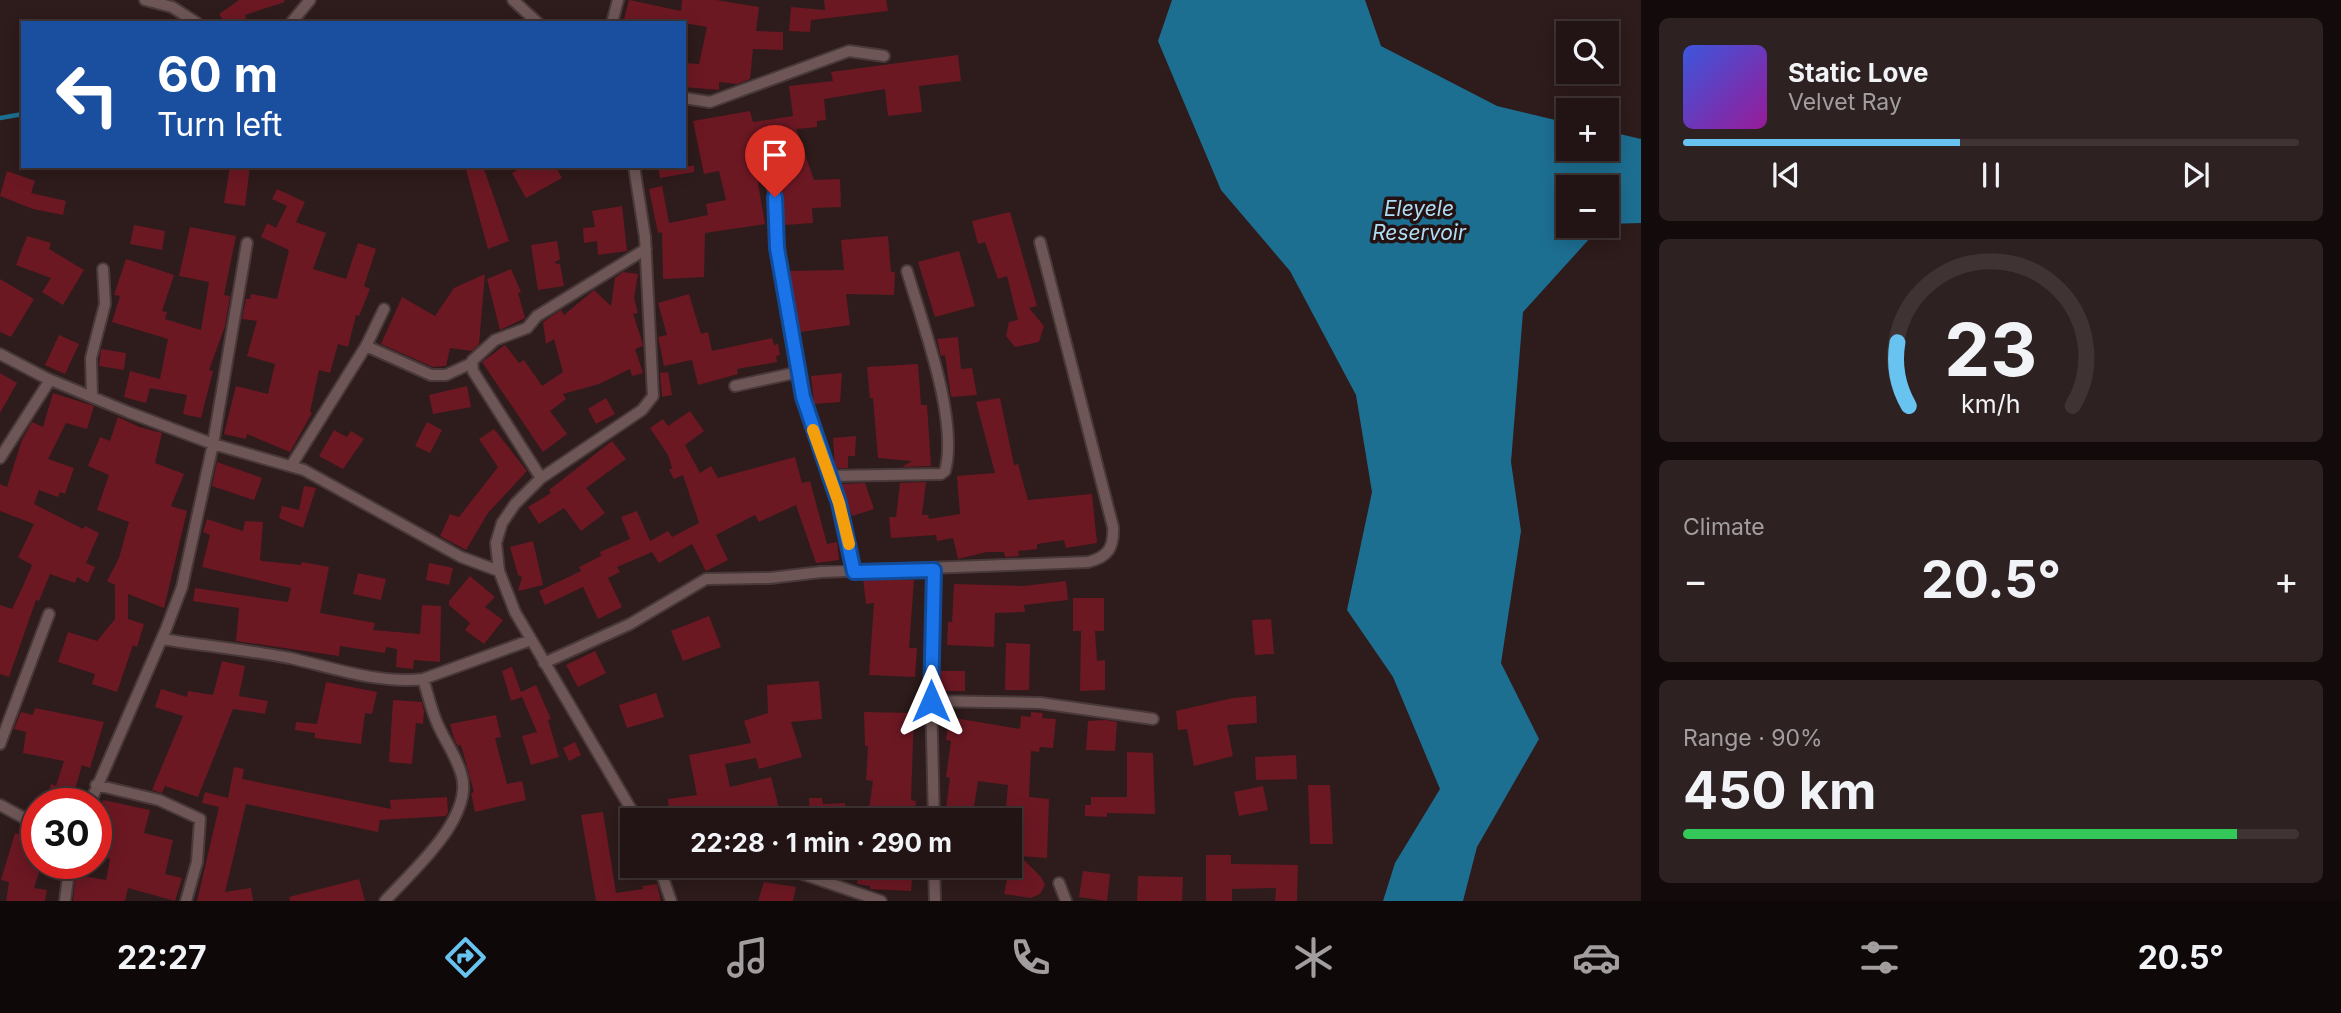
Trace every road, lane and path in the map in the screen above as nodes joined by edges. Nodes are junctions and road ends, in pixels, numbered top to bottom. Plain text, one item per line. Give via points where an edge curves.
1 (145, 0) edge
2 (310, 0) edge
3 (513, 0) edge
4 (618, 0) edge
5 (194, 21) edge
6 (293, 21) edge
7 (536, 21) edge
8 (612, 21) edge
9 (884, 56) dead end
10 (686, 98) edge
11 (634, 168) edge
12 (772, 180) dead end
13 (1040, 242) dead end
14 (247, 243) dead end
15 (646, 249) junction
16 (103, 269) dead end
17 (907, 271) dead end
18 (384, 309) dead end
19 (366, 346) junction
20 (0, 354) edge
21 (471, 363) junction
22 (799, 372) junction
23 (50, 380) junction
24 (735, 386) dead end
25 (92, 397) junction
26 (213, 444) junction
27 (0, 458) edge
28 (291, 466) junction
29 (829, 476) junction
30 (541, 478) junction
31 (934, 570) junction
32 (499, 571) junction
33 (854, 572) junction
34 (49, 614) dead end
35 (162, 639) junction
36 (531, 640) junction
37 (544, 663) junction
38 (423, 679) junction
39 (931, 701) junction
40 (1153, 719) dead end
41 (0, 744) edge
42 (96, 785) junction
43 (95, 788) edge
44 (0, 805) edge
45 (631, 808) edge
46 (933, 808) edge
47 (21, 816) edge
48 (663, 878) edge
49 (814, 878) edge
50 (934, 878) edge
51 (67, 879) edge
52 (1059, 883) dead end
53 (65, 901) edge
54 (186, 901) edge
55 (384, 901) edge
56 (671, 901) edge
57 (881, 901) edge
58 (935, 901) edge
59 (1066, 901) edge

1 - 5 street via 172,7
2 - 6 street
3 - 7 street
4 - 8 street
9 - 10 street via 849,51 710,102
11 - 15 street
12 - 22 street via 777,248
13 - 31 street via 1114,542 1101,559 1088,562
14 - 26 street
15 - 21 street via 537,316 527,328 495,340
15 - 30 street via 654,380 650,404
16 - 25 street via 105,304 91,358
17 - 29 street via 941,388 945,471
18 - 19 street
19 - 21 street via 430,375 446,375
19 - 28 street
20 - 23 street
21 - 30 street
22 - 24 street
22 - 29 street via 809,422
23 - 25 street
23 - 27 street
25 - 26 street
26 - 28 street
26 - 35 street via 182,587
28 - 32 street via 323,479 461,557
29 - 33 street via 846,526
30 - 32 street via 502,523 496,543
31 - 33 street
31 - 39 street
32 - 36 street
33 - 37 street via 706,579 631,624
34 - 41 street
35 - 38 street via 287,658 372,677
35 - 42 street
36 - 37 street
36 - 38 street
37 - 45 street
38 - 55 street via 464,789 460,809 445,834
39 - 40 street via 1040,703
39 - 46 street
42 - 43 street
42 - 54 street via 159,800 200,819 197,863
44 - 47 street
48 - 56 street
49 - 57 street
50 - 58 street
51 - 53 street
52 - 59 street

